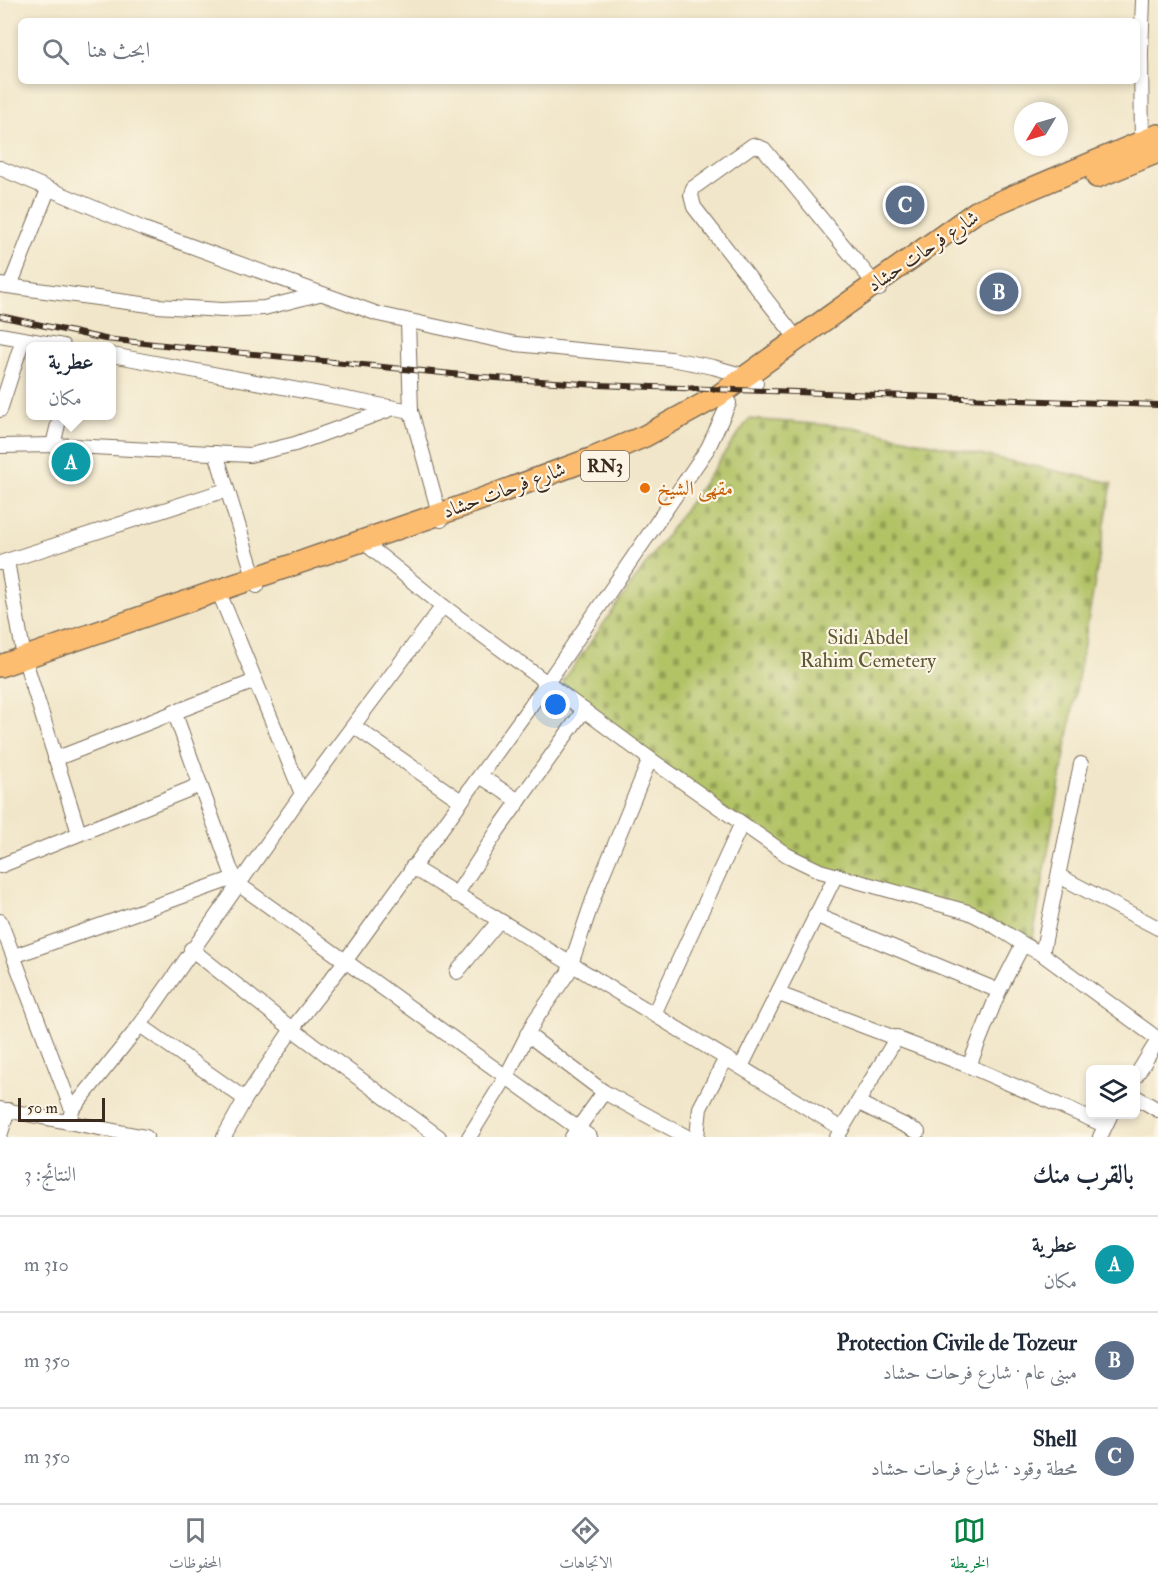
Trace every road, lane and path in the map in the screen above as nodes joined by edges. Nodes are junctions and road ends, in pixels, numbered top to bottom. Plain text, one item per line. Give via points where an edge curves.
1 (1143, 0) edge
2 (1150, 146) edge
3 (0, 168) edge
4 (48, 190) junction
5 (5, 286) edge
6 (878, 287) junction
7 (319, 294) junction
8 (408, 322) junction
9 (0, 335) edge
10 (23, 339) junction
11 (797, 339) junction
12 (40, 342) edge
13 (116, 357) edge
14 (751, 380) junction
15 (723, 399) junction
16 (394, 408) junction
17 (0, 410) edge
18 (411, 411) junction
19 (59, 420) edge
20 (53, 445) junction
21 (0, 446) edge
22 (216, 453) junction
23 (226, 489) junction
24 (440, 519) junction
25 (368, 545) junction
26 (4, 562) edge
27 (255, 582) junction
28 (220, 596) junction
29 (443, 606) junction
30 (25, 662) junction
31 (0, 666) edge
32 (0, 678) edge
33 (255, 681) junction
34 (547, 683) junction
35 (584, 710) junction
36 (174, 711) junction
37 (355, 727) junction
38 (55, 759) junction
39 (650, 759) junction
40 (1081, 764) dead end
41 (480, 776) junction
42 (200, 785) junction
43 (302, 794) junction
44 (461, 801) junction
45 (519, 801) junction
46 (741, 825) junction
47 (79, 833) junction
48 (0, 866) edge
49 (412, 867) junction
50 (836, 875) junction
51 (1059, 876) junction
52 (236, 881) junction
53 (456, 895) junction
54 (815, 915) junction
55 (0, 921) edge
56 (500, 921) junction
57 (1158, 928) edge
58 (1022, 946) junction
59 (191, 949) junction
60 (1042, 954) junction
61 (14, 956) junction
62 (346, 960) junction
63 (570, 964) junction
64 (457, 972) dead end
65 (999, 991) junction
66 (779, 994) junction
67 (654, 1014) junction
68 (140, 1025) junction
69 (292, 1029) junction
70 (527, 1034) junction
71 (897, 1037) junction
72 (1158, 1040) edge
73 (726, 1058) junction
74 (969, 1066) junction
75 (741, 1067) junction
76 (1140, 1069) edge
77 (506, 1077) junction
78 (604, 1092) junction
79 (245, 1099) junction
80 (1140, 1099) edge
81 (859, 1103) junction
82 (4, 1109) edge
83 (1158, 1110) edge
84 (70, 1116) junction
85 (1105, 1126) edge
86 (575, 1133) edge
87 (840, 1133) edge
88 (920, 1135) edge
89 (0, 1137) edge
90 (146, 1137) edge
91 (224, 1137) edge
92 (438, 1137) edge
93 (469, 1137) edge
94 (590, 1137) edge
95 (687, 1137) edge
96 (697, 1137) edge

1 - 2 street
2 - 6 main road, شارع فرحات حشاد / RN3 via 976,225
3 - 4 street
4 - 5 street
4 - 7 street
5 - 7 street via 157,306 222,310 264,308
6 - 11 main road, شارع فرحات حشاد / RN3
6 - 11 street via 764,149 753,145 693,188 691,199
6 - 14 main road, شارع فرحات حشاد / RN3 via 810,341
7 - 8 street
8 - 14 street via 516,344 671,359
8 - 18 street
9 - 10 street
10 - 12 street
10 - 17 street
11 - 14 main road, شارع فرحات حشاد / RN3
13 - 16 street
14 - 15 main road, شارع فرحات حشاد / RN3
15 - 24 main road, شارع فرحات حشاد / RN3 via 679,433 603,467
15 - 34 street via 708,448
16 - 18 street
16 - 22 street via 269,452
18 - 24 street
19 - 20 street
20 - 21 street
20 - 22 street
22 - 23 street
23 - 26 street
23 - 27 street
24 - 25 main road, شارع فرحات حشاد / RN3
25 - 27 main road, شارع فرحات حشاد / RN3
25 - 29 street
26 - 30 street
27 - 28 main road, شارع فرحات حشاد / RN3
28 - 30 main road, شارع فرحات حشاد / RN3
28 - 33 street
29 - 34 street
29 - 37 street
30 - 31 main road, شارع فرحات حشاد / RN3
30 - 32 main road, شارع فرحات حشاد / RN3
30 - 38 street
33 - 36 street
33 - 43 street
34 - 35 street
34 - 41 street
35 - 39 street
35 - 45 street
36 - 38 street
36 - 42 street
37 - 43 street
37 - 44 street
38 - 47 street
39 - 46 street
39 - 63 street
40 - 51 street
41 - 44 street
41 - 45 street
42 - 47 street
42 - 52 street
43 - 52 street
44 - 49 street
45 - 53 street
46 - 50 street via 802,864
46 - 67 street
47 - 48 street
49 - 53 street
49 - 62 street
50 - 54 street
50 - 58 street via 968,912 1006,931
51 - 57 street
51 - 60 street
52 - 59 street
52 - 61 street
52 - 62 street
53 - 56 street
54 - 65 street
54 - 66 street
55 - 61 street
56 - 63 street
56 - 64 street
58 - 60 street
58 - 65 street
59 - 68 street
59 - 69 street
60 - 72 street
61 - 84 street
62 - 69 street
62 - 77 street
63 - 67 street
63 - 70 street via 565,978
65 - 74 street
66 - 71 street
66 - 75 street
67 - 73 street
68 - 79 street
68 - 84 street
69 - 79 street
69 - 92 street
70 - 77 street
70 - 78 street
71 - 74 street
71 - 81 street
72 - 76 street
73 - 75 street
73 - 96 street via 700,1108
74 - 85 street
75 - 87 street
77 - 86 street
77 - 93 street
78 - 86 street
78 - 95 street
79 - 91 street
80 - 83 street
81 - 87 street
81 - 88 street
82 - 84 street
82 - 89 street
84 - 90 street
86 - 94 street

